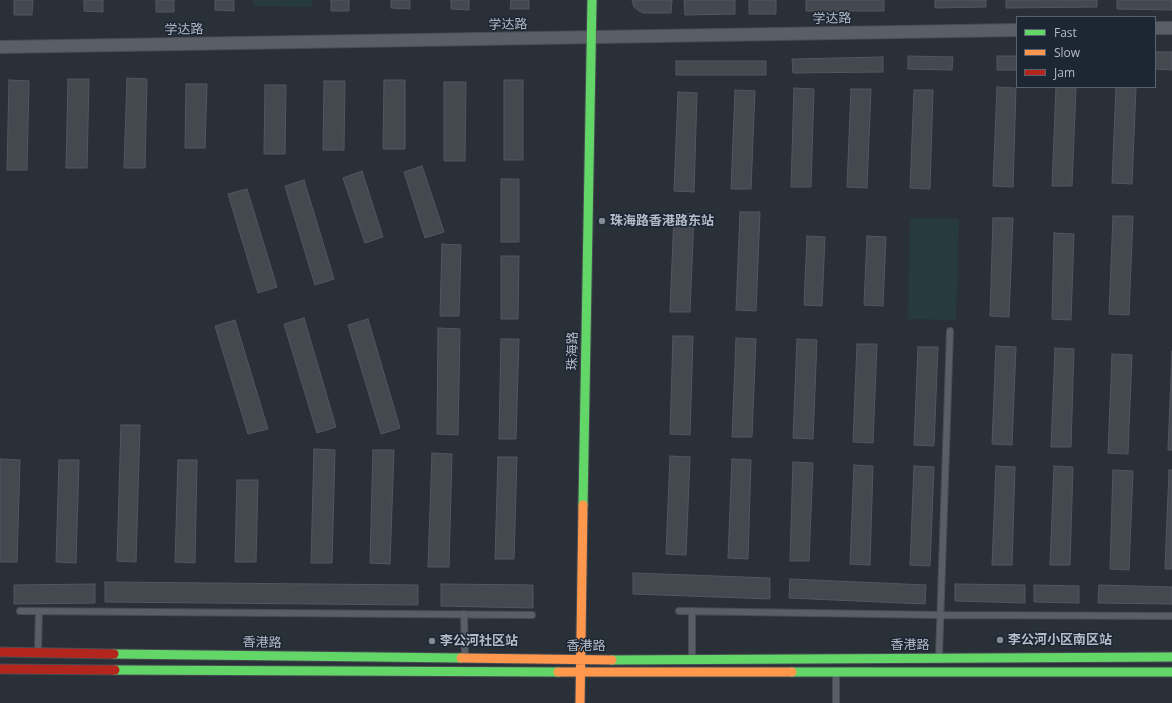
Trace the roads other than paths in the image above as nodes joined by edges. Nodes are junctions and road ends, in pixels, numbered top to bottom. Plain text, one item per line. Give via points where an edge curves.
1 (592, 0) edge
2 (1156, 28) edge
3 (1172, 28) edge
4 (1016, 30) edge
5 (591, 37) junction
6 (0, 47) edge
7 (950, 331) dead end
8 (20, 611) dead end
9 (39, 611) junction
10 (679, 611) dead end
11 (692, 611) junction
12 (464, 614) junction
13 (532, 615) dead end
14 (940, 615) junction
15 (1172, 616) edge
16 (0, 652) edge
17 (38, 653) junction
18 (1172, 657) edge
19 (465, 658) junction
20 (939, 658) junction
21 (692, 659) junction
22 (581, 660) junction
23 (0, 669) edge
24 (581, 672) junction
25 (836, 672) junction
26 (1172, 672) edge
27 (580, 703) edge
28 (836, 703) edge

1 - 5 main road, 珠海路
2 - 3 street
4 - 5 street, 学达路
5 - 6 street, 学达路
5 - 22 main road, 珠海路
7 - 14 lane
8 - 9 lane
9 - 12 lane
9 - 17 lane
10 - 11 lane
11 - 14 lane
11 - 21 lane
12 - 13 lane
12 - 19 lane
14 - 15 lane
14 - 20 lane
16 - 17 main road, 香港路
17 - 19 main road, 香港路
18 - 20 main road, 香港路
19 - 22 main road, 香港路
20 - 21 main road, 香港路
21 - 22 main road, 香港路
22 - 24 main road, 珠海路
23 - 24 main road, 香港路
24 - 25 main road, 香港路
24 - 27 main road, 珠海路
25 - 26 main road, 香港路
25 - 28 lane

